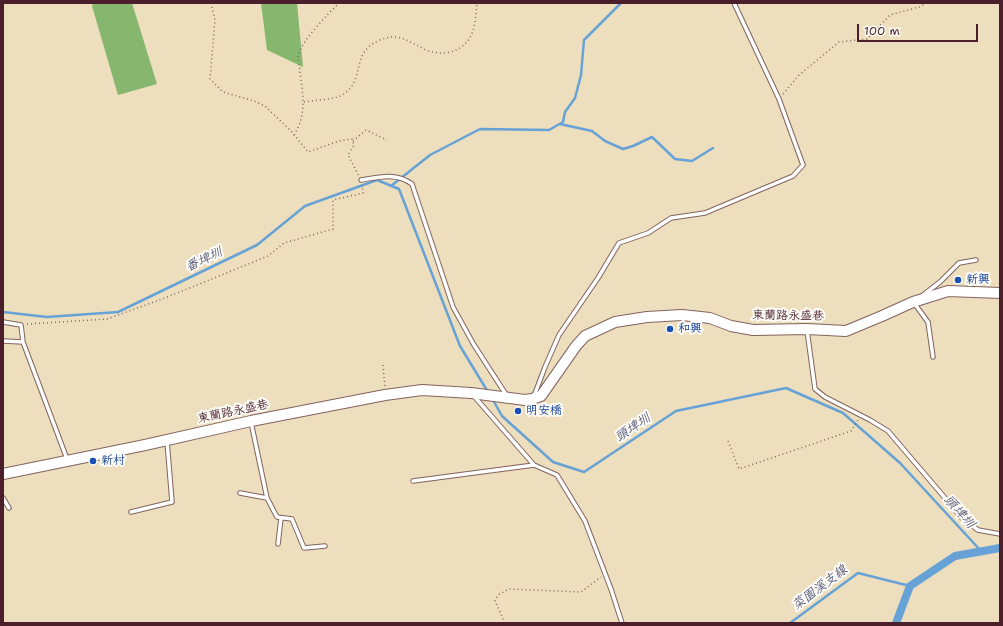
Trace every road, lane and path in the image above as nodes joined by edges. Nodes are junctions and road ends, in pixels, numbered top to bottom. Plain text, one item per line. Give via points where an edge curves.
1 (211, 3) edge
2 (338, 3) edge
3 (477, 3) edge
4 (734, 3) edge
5 (926, 3) edge
6 (779, 99) junction
7 (304, 102) junction
8 (294, 135) junction
9 (387, 140) dead end
10 (353, 141) junction
11 (361, 180) junction
12 (976, 260) dead end
13 (1000, 293) edge
14 (913, 302) junction
15 (3, 322) edge
16 (21, 325) junction
17 (807, 329) junction
18 (3, 341) edge
19 (23, 342) junction
20 (933, 357) dead end
21 (383, 365) dead end
22 (470, 393) junction
23 (385, 395) junction
24 (508, 399) junction
25 (532, 399) junction
26 (860, 415) junction
27 (251, 421) junction
28 (167, 440) junction
29 (728, 441) dead end
30 (68, 460) junction
31 (534, 465) junction
32 (3, 474) edge
33 (413, 481) dead end
34 (240, 493) dead end
35 (3, 498) edge
36 (268, 498) junction
37 (9, 508) dead end
38 (131, 512) dead end
39 (281, 518) junction
40 (1000, 534) edge
41 (278, 544) dead end
42 (325, 546) dead end
43 (605, 573) junction
44 (505, 623) edge
45 (622, 623) edge

1 - 8 path via 215,20 210,80 223,92 265,106
2 - 7 path via 309,36 298,55
3 - 7 path via 475,25 468,42 459,50 443,54 427,50 399,37 377,41 363,52 355,82 347,92
4 - 6 lane
5 - 6 path via 890,15 868,39 839,42 799,75
6 - 25 lane via 803,165 793,176 705,213 671,218 648,233 619,243 559,334
7 - 8 path via 299,127
8 - 10 path via 308,152 339,141
9 - 10 path via 366,130
10 - 11 path via 354,145 348,155
11 - 16 path via 363,194 333,200 333,229 284,243 268,256 107,319
11 - 24 lane via 392,175 412,184 453,308
12 - 14 lane via 959,263 940,282
13 - 14 street, 東蘭路永盛巷 via 948,290
14 - 17 street, 東蘭路永盛巷 via 846,331
14 - 20 lane via 928,322
15 - 16 lane
16 - 19 lane
17 - 25 street, 東蘭路永盛巷 via 753,330 731,326 710,318 682,315 615,322 585,336 541,396
17 - 26 lane via 814,389 824,397
18 - 19 lane
19 - 30 lane
21 - 23 path
22 - 23 street, 東蘭路永盛巷 via 422,390
22 - 24 street
22 - 31 lane
23 - 27 street, 東蘭路永盛巷
24 - 25 street
26 - 29 path via 851,431 739,469
26 - 40 lane via 888,431 962,518 978,530
27 - 28 street, 東蘭路永盛巷
27 - 36 lane
28 - 30 street, 東蘭路永盛巷
28 - 38 lane via 172,502
30 - 32 street, 東蘭路永盛巷
31 - 33 lane
31 - 43 lane via 557,475 585,520
34 - 36 lane
35 - 37 lane
36 - 39 lane via 277,517
39 - 41 lane
39 - 42 lane via 292,520 304,548
43 - 44 path via 581,592 509,589 498,595 495,601
43 - 45 lane

